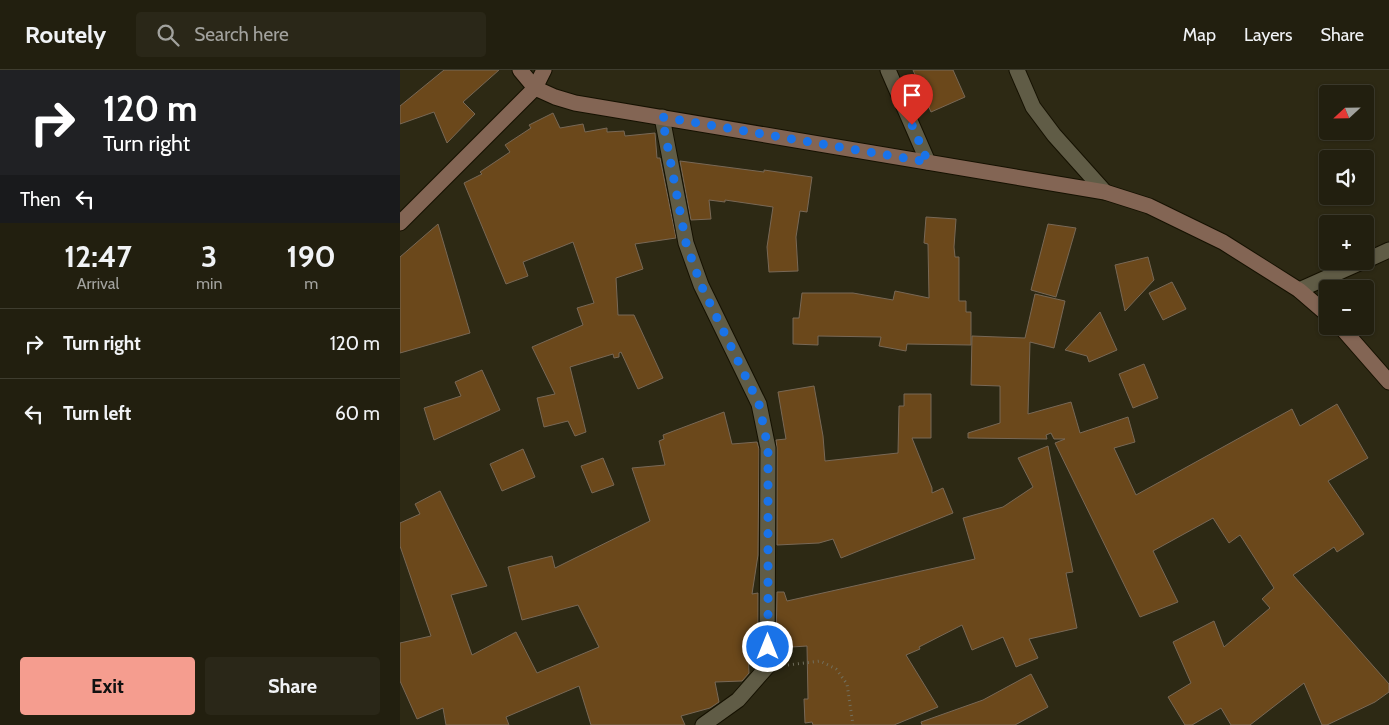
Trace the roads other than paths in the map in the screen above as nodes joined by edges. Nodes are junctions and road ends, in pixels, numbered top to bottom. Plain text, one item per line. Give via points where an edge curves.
1 (520, 70) edge
2 (544, 70) edge
3 (888, 70) edge
4 (1017, 70) edge
5 (535, 88) junction
6 (662, 117) junction
7 (928, 162) junction
8 (1105, 192) junction
9 (400, 223) edge
10 (1389, 250) edge
11 (1374, 257) edge
12 (1345, 270) edge
13 (1299, 290) junction
14 (1319, 307) edge
15 (1348, 335) edge
16 (1389, 382) edge
17 (703, 725) edge

1 - 5 street
2 - 5 street
3 - 7 street
4 - 8 street via 1033,108
5 - 6 street via 575,103
5 - 9 street
6 - 7 street
6 - 17 street via 686,243 701,285 759,404 768,448 768,667 738,700
7 - 8 street
8 - 13 street via 1150,206 1224,242
10 - 11 street
12 - 13 street
13 - 14 street
15 - 16 street

